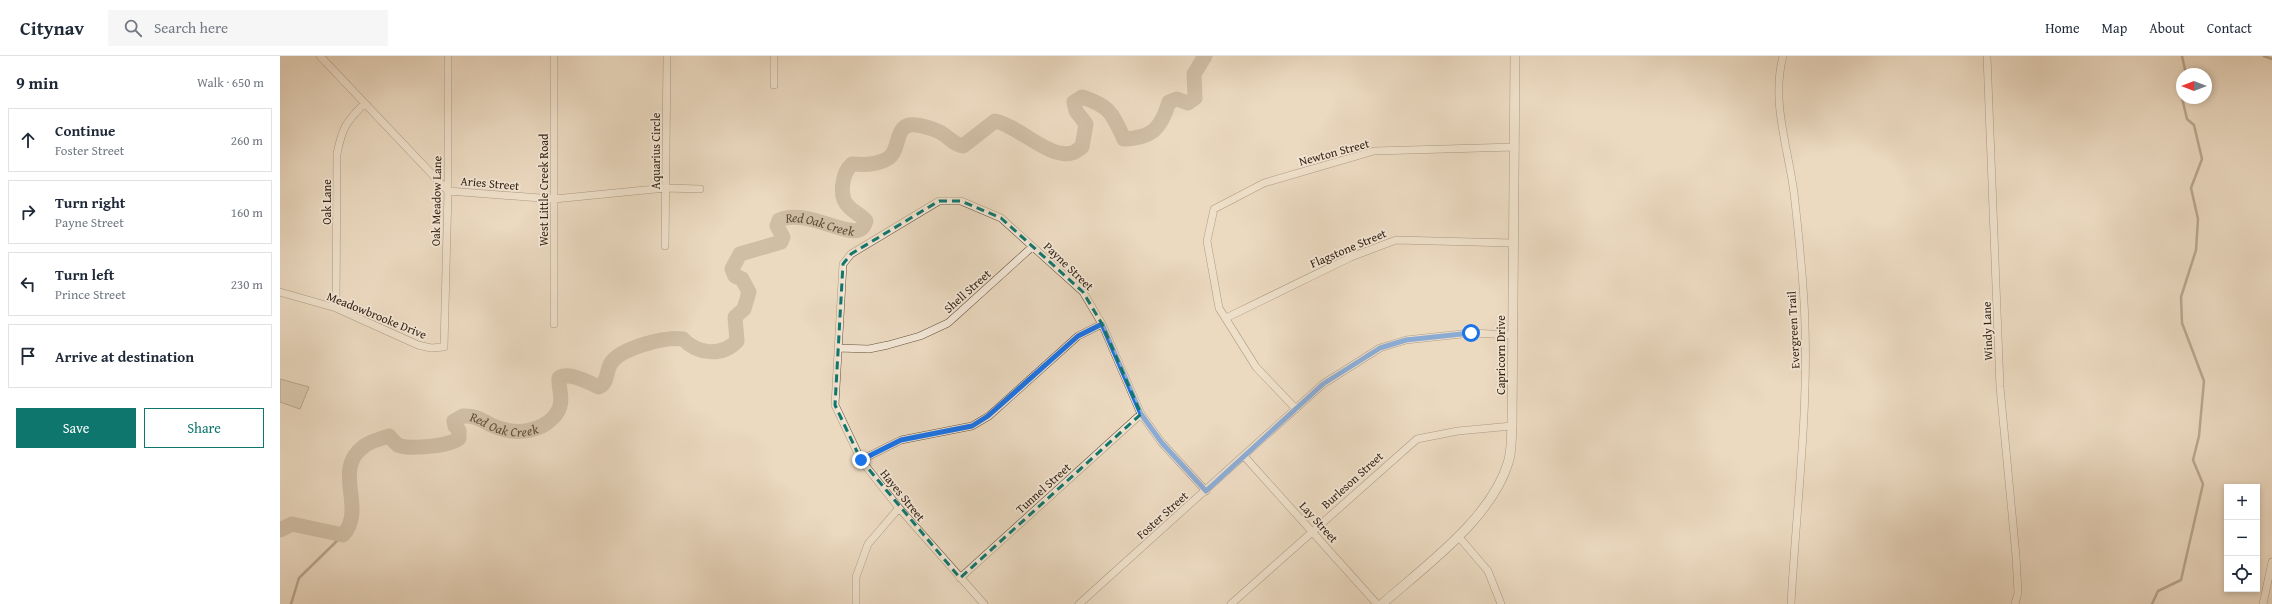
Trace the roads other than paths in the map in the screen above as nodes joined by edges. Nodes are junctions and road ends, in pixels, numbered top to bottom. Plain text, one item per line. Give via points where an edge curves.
1 (320, 56) edge
2 (448, 56) edge
3 (554, 56) edge
4 (667, 56) edge
5 (774, 56) edge
6 (1515, 56) edge
7 (1783, 56) edge
8 (1987, 56) edge
9 (774, 85) dead end
10 (364, 104) junction
11 (1515, 147) junction
12 (666, 188) junction
13 (700, 189) dead end
14 (448, 191) junction
15 (554, 199) junction
16 (1513, 243) junction
17 (665, 246) dead end
18 (1032, 247) junction
19 (842, 264) joint
20 (280, 292) edge
21 (336, 308) junction
22 (1226, 318) junction
23 (554, 324) dead end
24 (1102, 324) junction
25 (1512, 335) junction
26 (444, 347) joint
27 (838, 348) junction
28 (1296, 409) junction
29 (1141, 414) junction
30 (1512, 426) junction
31 (1244, 456) junction
32 (861, 460) junction
33 (1206, 491) junction
34 (899, 508) junction
35 (1313, 531) junction
36 (1458, 536) junction
37 (2272, 562) edge
38 (960, 578) junction
39 (856, 604) edge
40 (984, 604) edge
41 (1079, 604) edge
42 (1232, 604) edge
43 (1377, 604) edge
44 (1382, 604) edge
45 (1501, 604) edge
46 (1792, 604) edge
47 (2015, 604) edge
48 (2263, 604) edge

1 - 10 street, Aries Street
2 - 14 street, Oak Meadow Lane
3 - 15 street, West Little Creek Road
4 - 12 street, Aquarius Circle
5 - 9 street
6 - 11 street, Capricorn Drive
7 - 46 street, Evergreen Trail via 1779,72 1780,117 1794,192 1807,380
8 - 47 street, Windy Lane via 2000,386 2016,556 2018,593
10 - 14 street, Aries Street
10 - 21 street, Oak Lane via 347,120 337,154
11 - 16 street, Capricorn Drive
11 - 22 street, Newton Street via 1374,151 1264,183 1214,209 1207,241 1219,308
12 - 13 street, Aries Street
12 - 15 street, Aries Street
12 - 17 street, Aquarius Circle
14 - 15 street, Aries Street
14 - 26 street, Oak Meadow Lane
15 - 23 street, West Little Creek Road
16 - 22 street, Flagstone Street via 1396,240 1351,257
16 - 25 street, Capricorn Drive
18 - 19 street, Payne Street via 1001,218 961,201 939,201 851,254
18 - 24 street, Payne Street via 1083,292
18 - 27 street, Shell Street via 948,323 920,336 888,345 869,349
19 - 27 street, Hayes Street
20 - 21 street, Meadowbrooke Drive
21 - 26 street, Meadowbrooke Drive via 418,345
22 - 28 street via 1256,367
24 - 29 street, Payne Street
24 - 32 street via 1078,336 988,416 972,426 901,440
25 - 28 street, Foster Street via 1471,333 1406,340 1380,348 1323,384
25 - 30 street, Capricorn Drive
27 - 32 street, Hayes Street via 835,405
28 - 31 street, Foster Street
29 - 33 street, Payne Street via 1162,443
29 - 38 street, Tunnel Street
30 - 35 street, Burleson Street via 1458,431 1417,439
30 - 36 street, Capricorn Drive via 1508,462 1493,497
31 - 33 street, Foster Street
31 - 35 street, Lay Street
32 - 34 street, Hayes Street
33 - 41 street, Foster Street
34 - 38 street, Hayes Street
34 - 39 street via 868,544 856,576
35 - 42 street, Burleson Street
35 - 43 street, Lay Street
36 - 44 street, Capricorn Drive
36 - 45 street via 1488,571
37 - 48 street
38 - 40 street, Hayes Street

